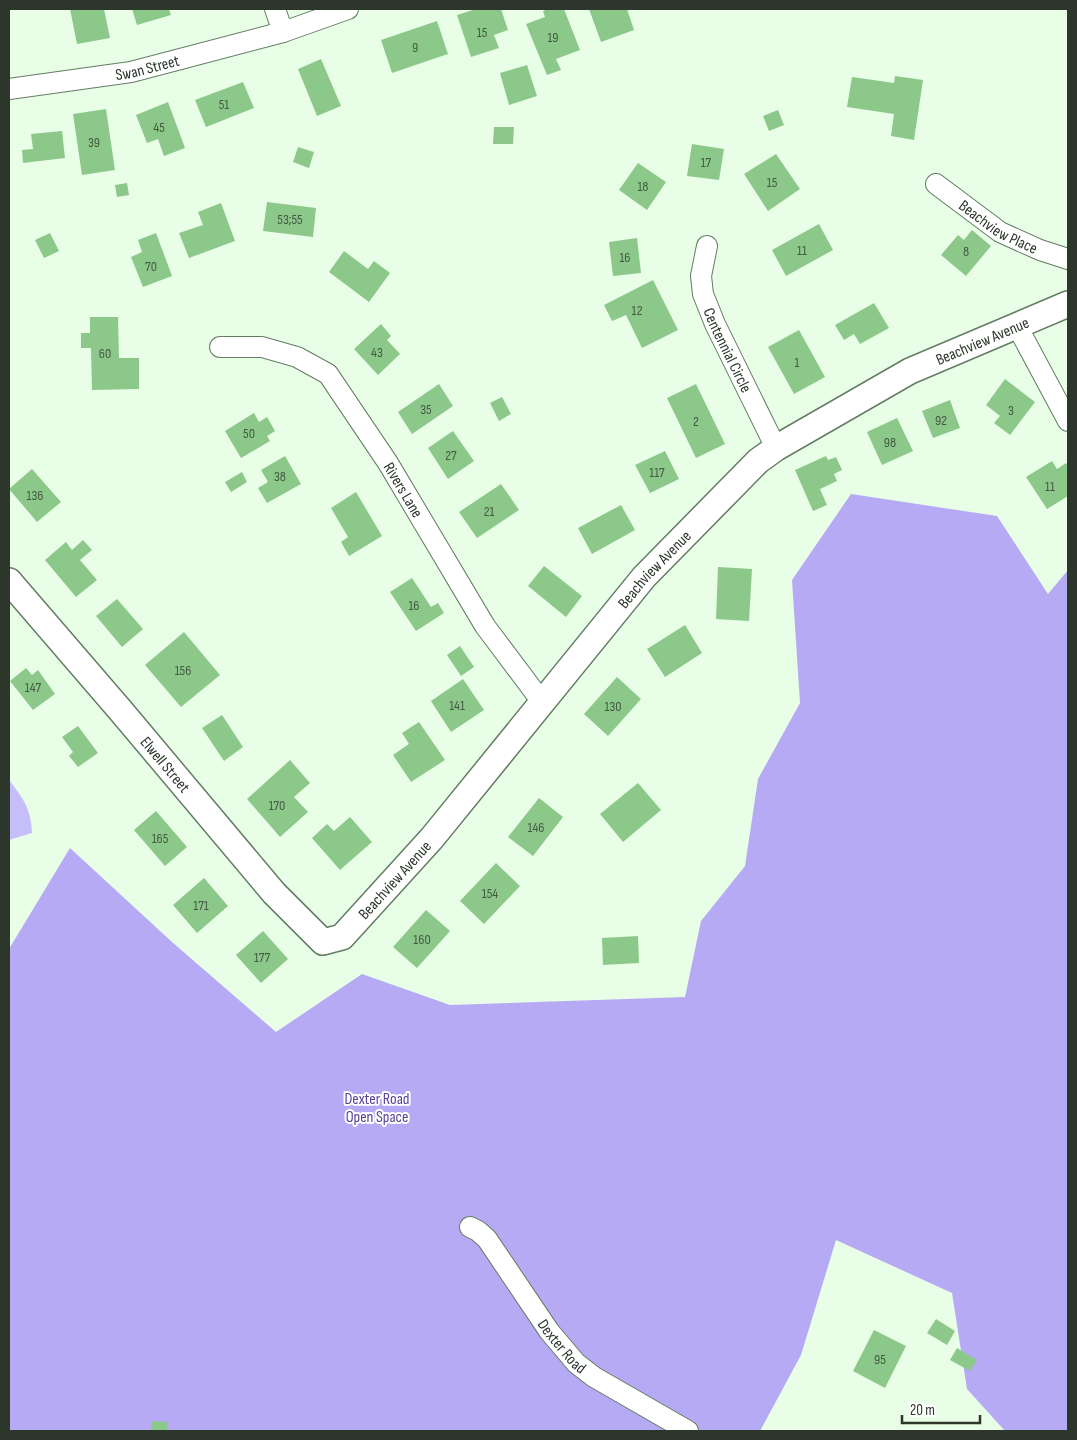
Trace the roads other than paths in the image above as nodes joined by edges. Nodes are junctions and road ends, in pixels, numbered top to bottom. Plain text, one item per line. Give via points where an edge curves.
1 (275, 9) edge
2 (348, 9) edge
3 (283, 32) junction
4 (9, 88) edge
5 (936, 184) dead end
6 (707, 246) dead end
7 (1068, 259) edge
8 (1068, 304) edge
9 (1018, 326) junction
10 (220, 347) dead end
11 (1068, 421) edge
12 (776, 448) junction
13 (9, 582) edge
14 (542, 702) junction
15 (326, 942) joint
16 (470, 1227) dead end
17 (688, 1431) edge

1 - 3 street
2 - 3 street, Swan Street
3 - 4 street, Swan Street via 131,72
5 - 7 street, Beachview Place via 1000,232
6 - 12 street, Centennial Circle via 701,276 703,294
8 - 9 street, Beachview Avenue
9 - 11 street
9 - 12 street, Beachview Avenue via 910,371
10 - 14 street, Rivers Lane via 262,348 297,357 328,374 388,463 485,626
12 - 14 street, Beachview Avenue via 758,461 644,577
13 - 15 street, Elwell Street via 274,893
14 - 15 street, Beachview Avenue via 432,838 342,937
16 - 17 street, Dexter Road via 487,1239 548,1331 576,1363 594,1377

